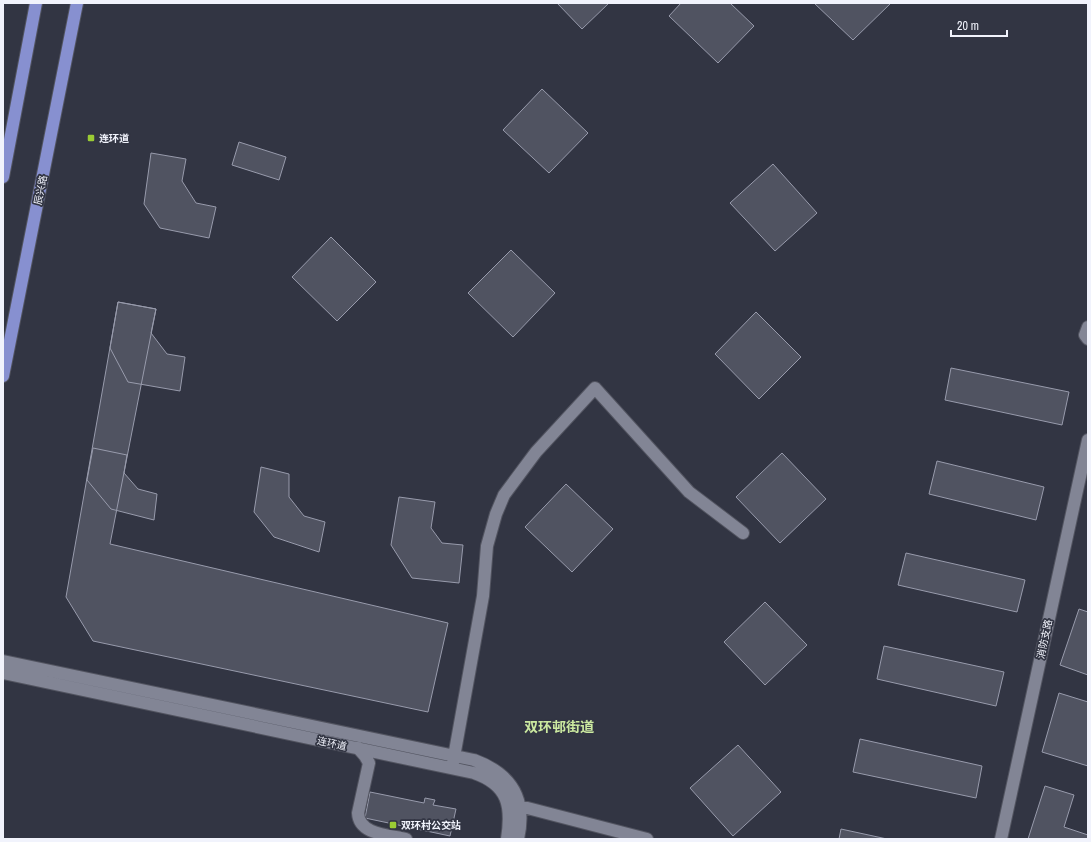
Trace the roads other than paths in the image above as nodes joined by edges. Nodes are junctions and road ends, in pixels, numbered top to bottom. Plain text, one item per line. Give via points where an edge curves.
1 (36, 3) edge
2 (78, 3) edge
3 (3, 177) edge
4 (1088, 327) edge
5 (1088, 339) edge
6 (3, 376) edge
7 (1088, 440) edge
8 (743, 532) dead end
9 (3, 661) edge
10 (3, 673) edge
11 (358, 748) junction
12 (454, 755) junction
13 (452, 768) junction
14 (514, 805) junction
15 (406, 839) edge
16 (507, 839) edge
17 (518, 839) edge
18 (647, 839) edge
19 (1001, 839) edge

1 - 3 main road
2 - 6 main road, 辰兴路
4 - 5 street via 1085,335
7 - 19 street, 消防支路
8 - 12 street via 689,492 595,388 536,452 504,495 496,514 488,546 483,596
9 - 12 street
10 - 11 street, 连环道
11 - 13 street, 连环道
11 - 15 street via 369,763 358,812 359,820 372,832
12 - 13 street
12 - 14 street via 488,765 500,773 515,792
13 - 14 street, 连环道 via 474,773 486,779 503,792
14 - 16 street
14 - 17 street via 521,828
14 - 18 street

